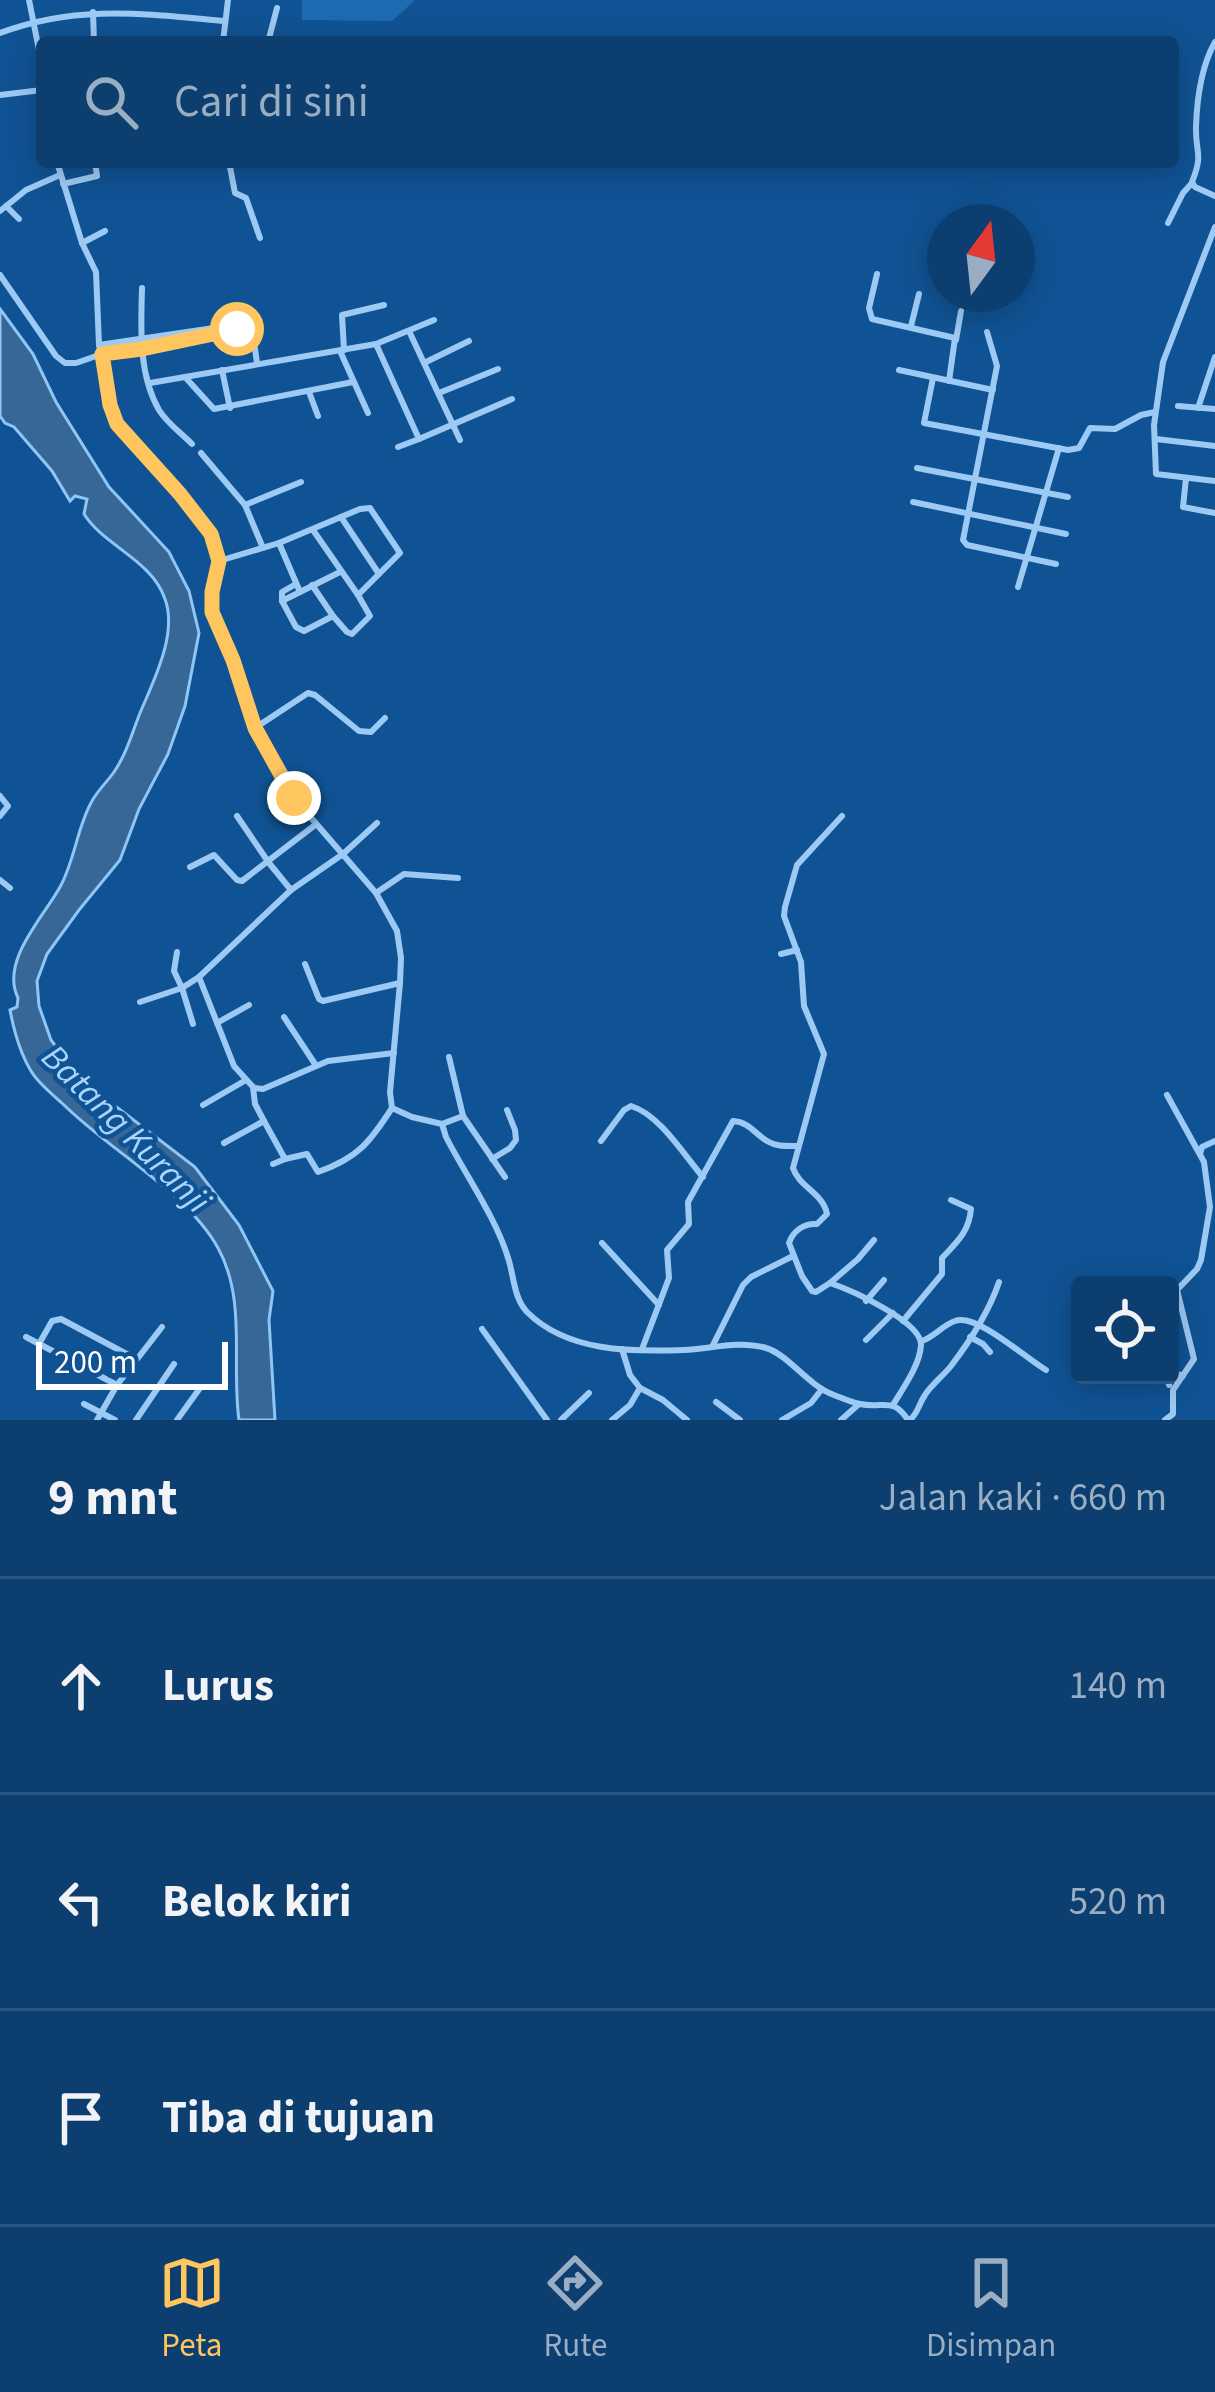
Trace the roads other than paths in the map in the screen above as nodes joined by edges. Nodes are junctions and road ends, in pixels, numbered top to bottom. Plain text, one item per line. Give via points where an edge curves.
1 (29, 0) edge
2 (228, 0) edge
3 (277, 8) dead end
4 (93, 12) junction
5 (32, 21) junction
6 (225, 21) junction
7 (0, 33) edge
8 (94, 36) edge
9 (225, 36) edge
10 (270, 36) edge
11 (36, 38) edge
12 (1215, 42) edge
13 (36, 88) edge
14 (0, 94) edge
15 (59, 168) edge
16 (95, 168) edge
17 (230, 168) edge
18 (62, 180) junction
19 (1192, 183) junction
20 (1215, 196) edge
21 (3, 209) edge
22 (19, 218) dead end
23 (1168, 223) dead end
24 (1215, 227) edge
25 (105, 231) dead end
26 (260, 238) dead end
27 (82, 243) junction
28 (877, 274) dead end
29 (0, 275) edge
30 (142, 289) dead end
31 (919, 294) dead end
32 (384, 305) dead end
33 (962, 312) edge
34 (434, 320) dead end
35 (911, 326) junction
36 (409, 331) junction
37 (987, 332) dead end
38 (956, 340) junction
39 (469, 341) dead end
40 (376, 344) junction
41 (142, 345) junction
42 (100, 350) junction
43 (342, 350) junction
44 (1215, 357) edge
45 (257, 363) junction
46 (424, 363) junction
47 (497, 369) dead end
48 (222, 370) junction
49 (898, 370) dead end
50 (184, 377) junction
51 (933, 378) junction
52 (949, 381) junction
53 (353, 382) junction
54 (150, 383) junction
55 (993, 390) junction
56 (309, 392) junction
57 (439, 393) junction
58 (512, 399) dead end
59 (1178, 406) dead end
60 (230, 407) junction
61 (1198, 408) junction
62 (1215, 409) edge
63 (368, 412) dead end
64 (1155, 412) junction
65 (318, 416) dead end
66 (452, 425) junction
67 (985, 434) junction
68 (419, 439) junction
69 (1156, 439) junction
70 (460, 440) dead end
71 (192, 444) dead end
72 (1215, 446) edge
73 (398, 447) dead end
74 (1059, 448) junction
75 (201, 453) dead end
76 (917, 468) dead end
77 (1186, 478) junction
78 (974, 480) junction
79 (1215, 481) edge
80 (301, 482) dead end
81 (1046, 492) junction
82 (1068, 497) dead end
83 (914, 502) dead end
84 (245, 505) junction
85 (968, 513) junction
86 (1215, 514) edge
87 (341, 518) junction
88 (1036, 527) junction
89 (313, 530) junction
90 (1066, 534) dead end
91 (279, 543) junction
92 (263, 548) junction
93 (1026, 557) junction
94 (219, 561) junction
95 (1056, 564) dead end
96 (341, 571) junction
97 (380, 576) junction
98 (312, 585) junction
99 (1018, 587) dead end
100 (298, 588) junction
101 (358, 595) junction
102 (332, 616) junction
103 (386, 718) dead end
104 (255, 728) junction
105 (0, 796) edge
106 (0, 816) edge
107 (237, 816) dead end
108 (842, 816) dead end
109 (377, 823) dead end
110 (315, 825) junction
111 (343, 854) junction
112 (268, 863) junction
113 (190, 867) dead end
114 (458, 878) dead end
115 (0, 880) edge
116 (10, 888) dead end
117 (291, 890) junction
118 (376, 893) junction
119 (796, 950) junction
120 (177, 952) dead end
121 (781, 955) dead end
122 (305, 964) dead end
123 (200, 977) junction
124 (400, 983) junction
125 (182, 988) junction
126 (140, 1002) dead end
127 (249, 1004) dead end
128 (284, 1017) dead end
129 (193, 1024) dead end
130 (217, 1024) junction
131 (394, 1053) junction
132 (449, 1057) dead end
133 (316, 1065) junction
134 (249, 1083) junction
135 (1167, 1095) dead end
136 (203, 1105) dead end
137 (392, 1108) junction
138 (507, 1110) dead end
139 (463, 1116) junction
140 (265, 1121) junction
141 (442, 1124) junction
142 (601, 1141) dead end
143 (1215, 1141) edge
144 (224, 1143) dead end
145 (797, 1146) junction
146 (1200, 1154) junction
147 (492, 1159) junction
148 (285, 1160) junction
149 (273, 1164) dead end
150 (505, 1177) dead end
151 (703, 1177) junction
152 (950, 1200) dead end
153 (874, 1240) dead end
154 (602, 1243) dead end
155 (793, 1256) junction
156 (884, 1280) dead end
157 (999, 1282) dead end
158 (830, 1283) junction
159 (866, 1300) junction
160 (659, 1305) junction
161 (893, 1313) junction
162 (903, 1321) junction
163 (978, 1326) junction
164 (162, 1327) dead end
165 (482, 1329) dead end
166 (26, 1336) dead end
167 (970, 1337) junction
168 (866, 1340) dead end
169 (922, 1340) junction
170 (39, 1344) junction
171 (713, 1346) junction
172 (642, 1348) junction
173 (622, 1349) junction
174 (990, 1352) dead end
175 (136, 1359) junction
176 (174, 1364) dead end
177 (1046, 1370) dead end
178 (1179, 1375) edge
179 (1183, 1376) junction
180 (117, 1385) junction
181 (200, 1388) dead end
182 (640, 1388) junction
183 (822, 1389) junction
184 (589, 1393) dead end
185 (716, 1402) dead end
186 (859, 1403) junction
187 (84, 1404) dead end
188 (893, 1405) junction
189 (99, 1417) edge
190 (623, 1417) edge
191 (115, 1420) edge
192 (136, 1420) edge
193 (177, 1420) edge
194 (547, 1420) edge
195 (561, 1420) edge
196 (612, 1420) edge
197 (687, 1420) edge
198 (740, 1420) edge
199 (782, 1420) edge
200 (841, 1420) edge
201 (909, 1420) edge
202 (1166, 1420) edge

1 - 5 street
2 - 6 street
3 - 10 street
4 - 5 street
4 - 6 street
4 - 8 street
5 - 7 street
5 - 11 street
6 - 9 street
12 - 19 street via 1197,114 1200,158
13 - 14 street
15 - 18 street
16 - 18 street via 97,176
17 - 26 street
18 - 21 street via 26,190
18 - 27 street
19 - 20 street
19 - 23 street
21 - 22 street
24 - 64 street via 1169,340
25 - 27 street
27 - 42 street via 97,278
28 - 35 street via 872,319
29 - 42 street via 56,356 71,364
30 - 41 street
31 - 35 street
32 - 43 street via 342,315
33 - 38 street
34 - 36 street
35 - 38 street
36 - 40 street
36 - 46 street
37 - 55 street via 996,360
38 - 52 street
39 - 46 street
40 - 43 street
40 - 68 street
41 - 42 street
41 - 45 street via 232,325 254,334
41 - 54 street
42 - 94 street via 117,424 207,528
43 - 45 street
43 - 53 street
44 - 61 street
45 - 48 street
46 - 57 street
47 - 57 street
48 - 50 street
48 - 60 street
49 - 51 street
50 - 54 street
50 - 60 street via 212,408
51 - 52 street
51 - 67 street via 924,423
52 - 55 street
53 - 56 street
53 - 63 street
54 - 71 street via 159,410
55 - 67 street
56 - 60 street
56 - 65 street
57 - 66 street
58 - 66 street
59 - 61 street
61 - 62 street
64 - 69 street
64 - 74 street via 1115,429 1090,428 1074,451
66 - 68 street
66 - 70 street
67 - 74 street
67 - 78 street
68 - 73 street
69 - 72 street
69 - 77 street via 1155,472
74 - 81 street
75 - 84 street
76 - 78 street
77 - 79 street
77 - 86 street via 1183,508
78 - 81 street
78 - 85 street
80 - 84 street
81 - 82 street
81 - 88 street
83 - 85 street
84 - 92 street
85 - 88 street
85 - 93 street via 967,545
87 - 89 street
87 - 97 street
87 - 97 street via 370,508 397,546 400,556
88 - 90 street
88 - 93 street
89 - 91 street
89 - 96 street
91 - 92 street
91 - 100 street
92 - 94 street
93 - 95 street
93 - 99 street
94 - 104 street via 212,612
96 - 98 street
96 - 101 street
97 - 101 street
98 - 100 street
98 - 102 street
100 - 102 street via 281,592 296,627
101 - 102 street via 370,616 354,633
103 - 104 street via 371,732 358,731 308,693
104 - 110 street
105 - 106 street via 8,806
107 - 112 street
108 - 119 street via 793,876 784,916
109 - 111 street
110 - 111 street
110 - 112 street
111 - 117 street
111 - 118 street
112 - 113 street via 242,881 214,855
112 - 117 street
114 - 118 street via 404,874
115 - 116 street
117 - 123 street
118 - 124 street via 399,936
119 - 121 street
119 - 145 street via 804,1006 824,1054
120 - 125 street
122 - 124 street via 323,1001
123 - 125 street
123 - 130 street
124 - 131 street
125 - 126 street
125 - 129 street
127 - 130 street
128 - 133 street
130 - 134 street
131 - 133 street
131 - 137 street
132 - 139 street
133 - 134 street via 263,1089
134 - 136 street
134 - 140 street
135 - 146 street
137 - 141 street
137 - 148 street via 371,1140 341,1164 318,1172 307,1154
138 - 147 street via 516,1140
139 - 141 street
139 - 147 street
140 - 144 street
140 - 148 street
141 - 173 street via 504,1247 520,1303 561,1336
142 - 151 street via 624,1110 638,1107
143 - 146 street
145 - 151 street via 777,1145 733,1121
145 - 155 street via 794,1173 827,1214 793,1234
146 - 179 street via 1210,1218 1197,1269 1177,1290 1194,1354
147 - 150 street
148 - 149 street
151 - 160 street via 688,1202 689,1224 667,1250 669,1278
152 - 162 street via 971,1209 968,1225
153 - 158 street
154 - 160 street
155 - 158 street via 812,1291
155 - 171 street via 743,1285
156 - 159 street
157 - 163 street
158 - 159 street
159 - 161 street
160 - 172 street
161 - 162 street
161 - 168 street
162 - 169 street
163 - 167 street
163 - 169 street via 952,1321
163 - 177 street
164 - 175 street
165 - 194 street
166 - 170 street
167 - 174 street
167 - 201 street
169 - 188 street
170 - 175 street via 52,1321 62,1319
170 - 180 street
171 - 172 street
171 - 183 street via 769,1348
172 - 173 street
173 - 182 street
175 - 180 street
176 - 192 street
178 - 179 street
179 - 202 street
180 - 189 street
181 - 193 street
182 - 190 street
182 - 197 street
183 - 186 street
183 - 199 street
184 - 195 street
185 - 198 street
186 - 188 street
186 - 200 street
187 - 189 street
188 - 201 street
189 - 191 street
190 - 196 street

